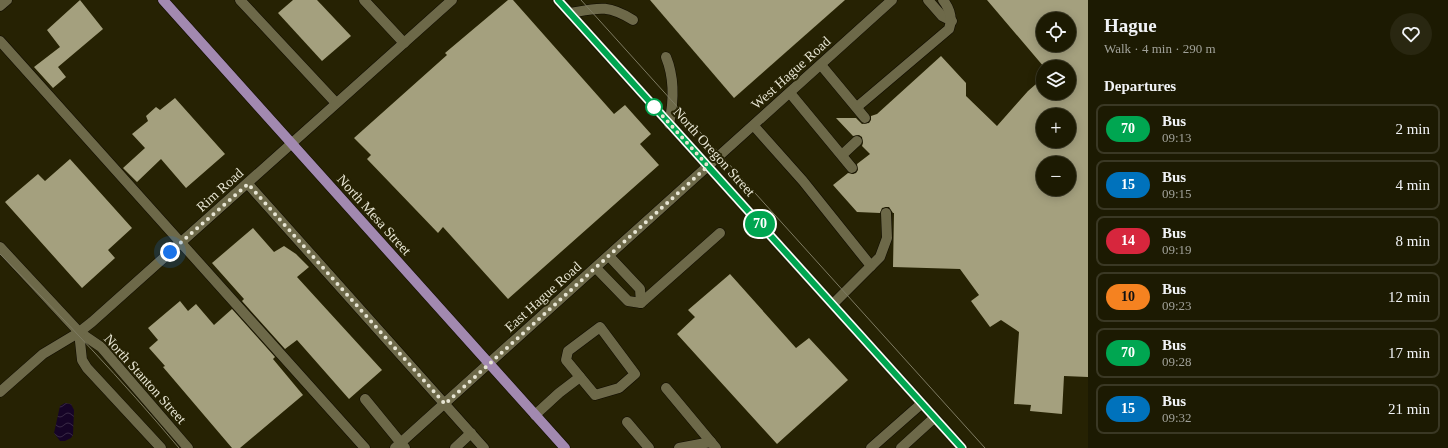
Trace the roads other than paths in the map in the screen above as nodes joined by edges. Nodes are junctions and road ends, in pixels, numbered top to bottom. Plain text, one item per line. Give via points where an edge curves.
1 (6, 0) edge
2 (163, 0) edge
3 (240, 0) edge
4 (364, 0) edge
5 (452, 0) edge
6 (558, 0) edge
7 (892, 0) edge
8 (928, 0) edge
9 (943, 0) edge
10 (0, 6) edge
11 (570, 14) junction
12 (633, 20) dead end
13 (952, 21) junction
14 (0, 41) edge
15 (404, 43) junction
16 (666, 57) dead end
17 (821, 65) junction
18 (790, 93) junction
19 (336, 103) junction
20 (857, 107) junction
21 (865, 118) dead end
22 (669, 124) junction
23 (754, 126) junction
24 (857, 141) dead end
25 (292, 143) junction
26 (842, 155) junction
27 (708, 166) junction
28 (852, 168) dead end
29 (248, 184) junction
30 (886, 213) dead end
31 (720, 233) dead end
32 (182, 242) junction
33 (0, 247) edge
34 (609, 256) junction
35 (871, 266) junction
36 (596, 268) junction
37 (641, 303) junction
38 (833, 304) junction
39 (79, 332) junction
40 (489, 364) junction
41 (580, 377) junction
42 (666, 388) dead end
43 (0, 392) edge
44 (365, 399) dead end
45 (445, 404) junction
46 (922, 404) junction
47 (535, 415) junction
48 (934, 418) junction
49 (627, 422) dead end
50 (471, 433) junction
51 (714, 445) edge
52 (400, 446) edge
53 (161, 448) edge
54 (188, 448) edge
55 (365, 448) edge
56 (454, 448) edge
57 (484, 448) edge
58 (565, 448) edge
59 (649, 448) edge
60 (679, 448) edge
61 (871, 448) edge
62 (901, 448) edge
63 (962, 448) edge

1 - 10 street
2 - 25 main road, North Mesa Street
3 - 19 street
4 - 15 street
5 - 15 street, Rim Road
6 - 11 street, North Oregon Street
7 - 17 street, West Hague Road
8 - 13 street via 942,16
9 - 13 street via 949,8
11 - 12 street via 600,8 616,11
11 - 22 street, North Oregon Street
13 - 20 street via 949,29
14 - 32 street
15 - 19 street, Rim Road
16 - 22 street via 673,88
17 - 18 street, West Hague Road
17 - 20 street
18 - 23 street, West Hague Road
18 - 26 street
19 - 25 street, Rim Road
20 - 21 street
22 - 27 street, North Oregon Street
23 - 27 street, West Hague Road
23 - 35 street via 803,181
24 - 26 street
25 - 29 street, Rim Road
25 - 40 main road, North Mesa Street
26 - 28 street
27 - 34 street, East Hague Road
27 - 38 street, North Oregon Street
29 - 32 street, Rim Road
29 - 45 street
30 - 35 street via 887,238 880,257
31 - 37 street
32 - 39 street, Rim Road
32 - 55 street
33 - 39 street, North Stanton Street
34 - 36 street, East Hague Road
34 - 37 street via 640,289
35 - 38 street
36 - 37 street via 628,301
36 - 40 street, East Hague Road
38 - 46 street, North Oregon Street
39 - 43 street, Rim Road via 43,354
39 - 53 street, North Stanton Street via 82,360 87,368
39 - 54 street, North Stanton Street via 101,347
40 - 45 street, East Hague Road
40 - 47 main road, North Mesa Street
41 - 41 street via 595,395 619,388 635,374 600,328 568,351 566,360
41 - 47 street
42 - 51 street
44 - 52 street
45 - 50 street
45 - 52 street, East Hague Road
46 - 48 street, North Oregon Street
46 - 61 street
47 - 58 main road, North Mesa Street
48 - 62 street
48 - 63 street, North Oregon Street
49 - 59 street
50 - 56 street
50 - 57 street
51 - 60 street

